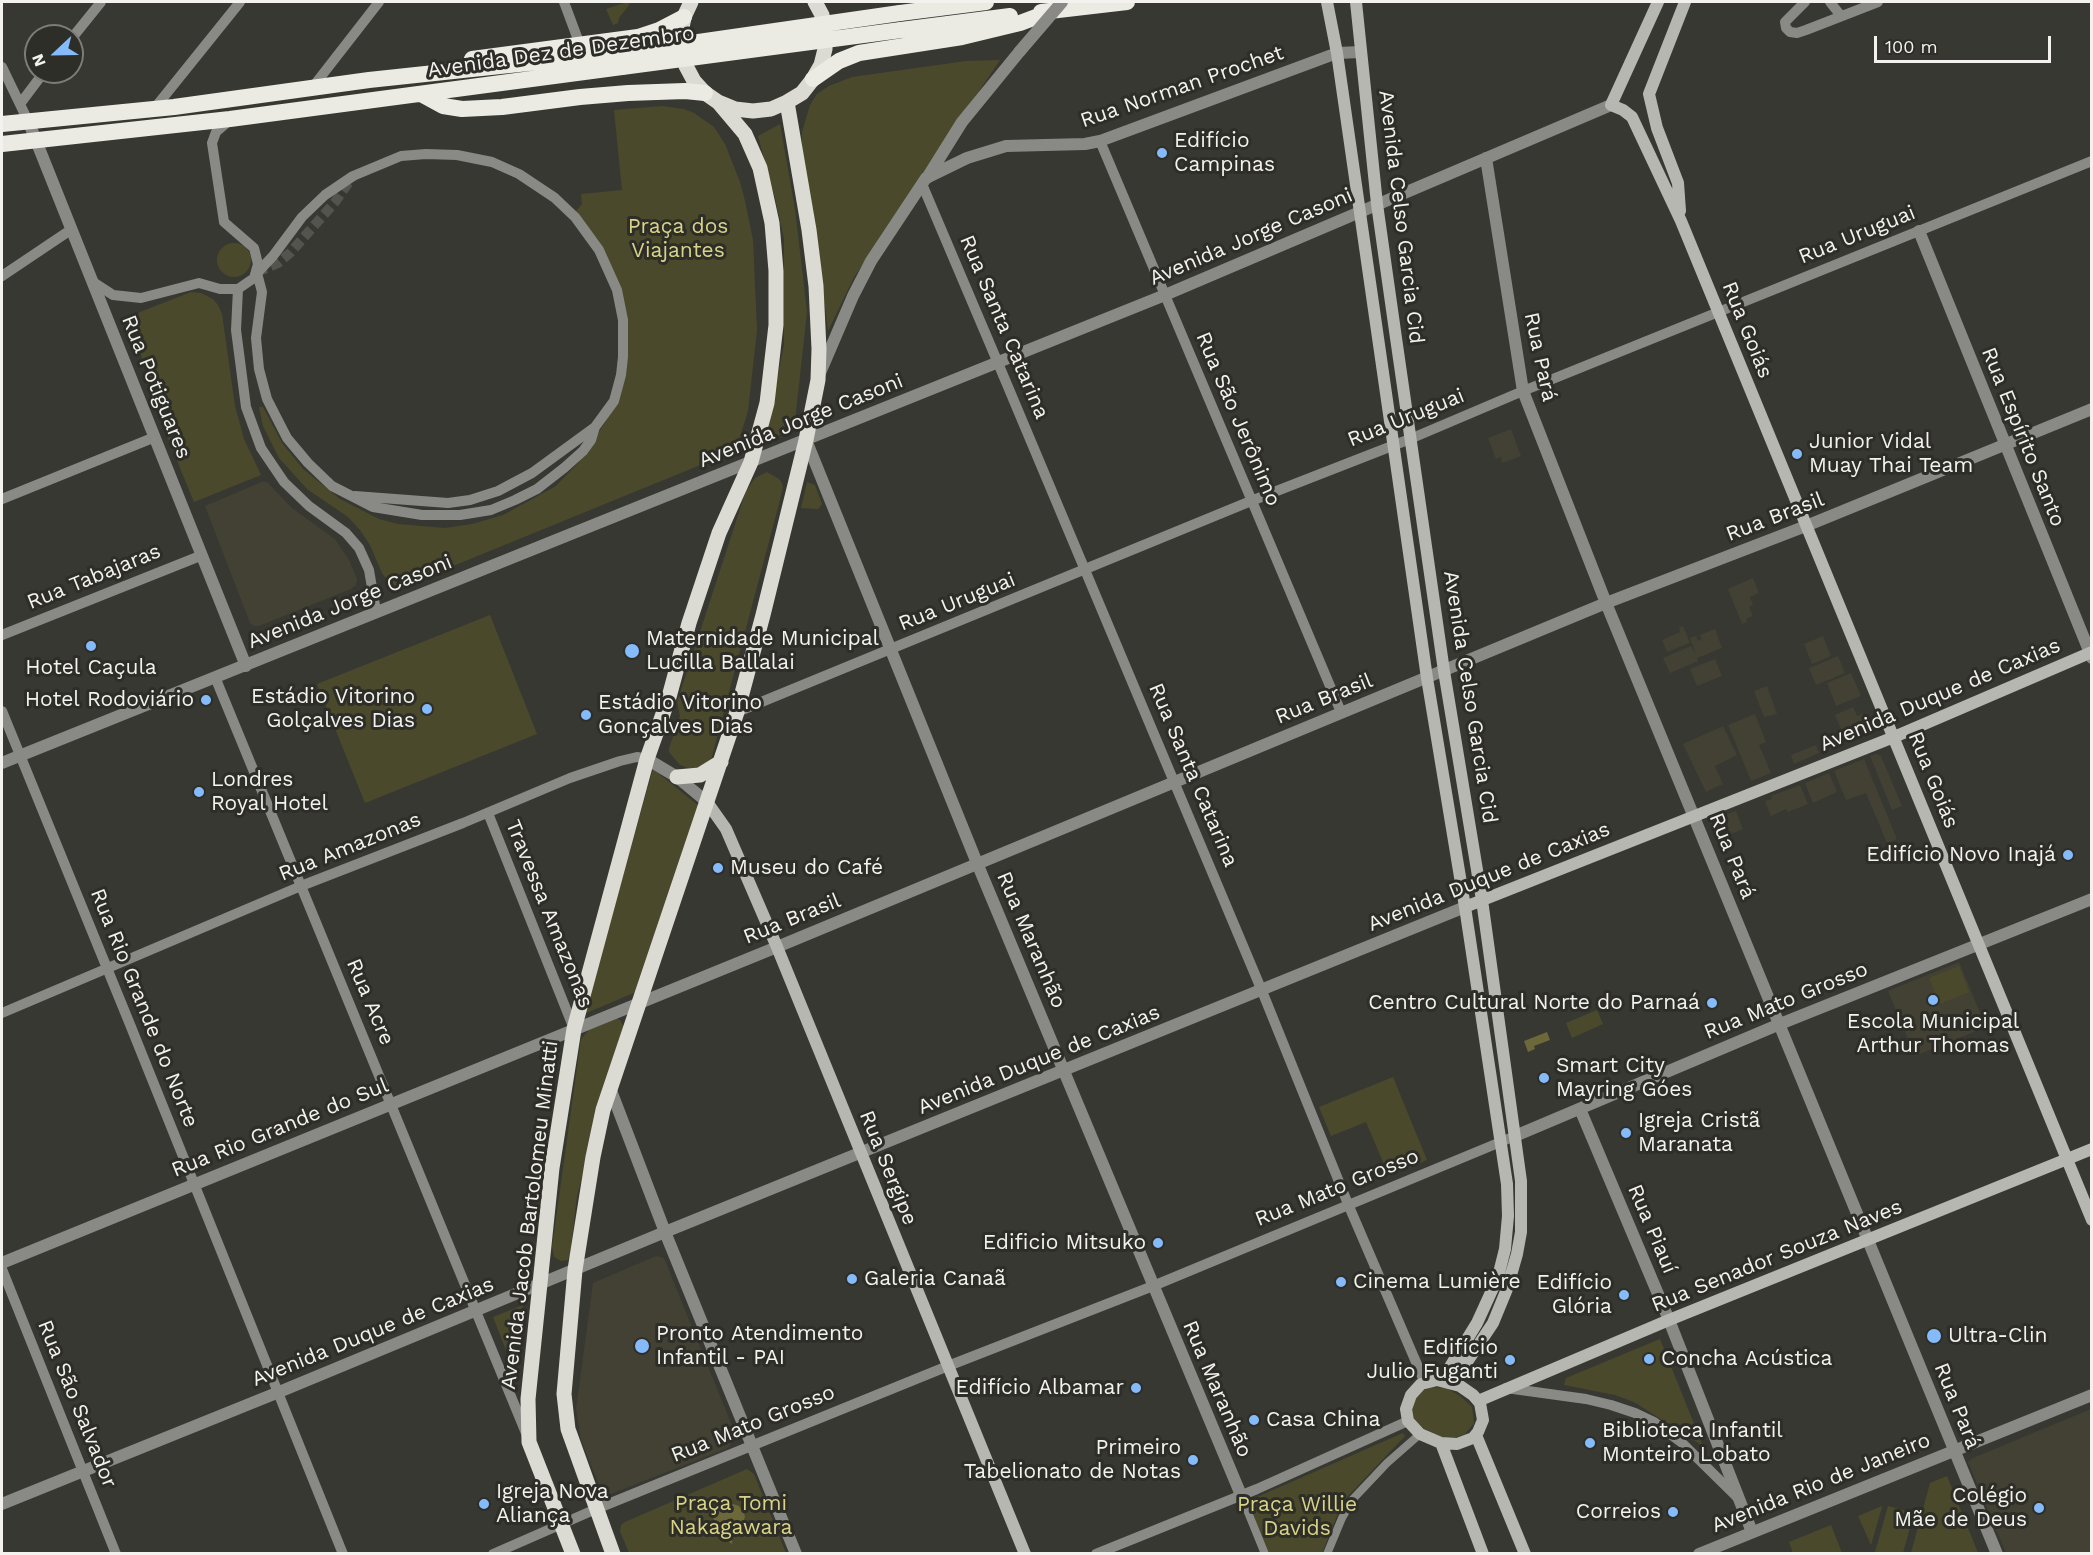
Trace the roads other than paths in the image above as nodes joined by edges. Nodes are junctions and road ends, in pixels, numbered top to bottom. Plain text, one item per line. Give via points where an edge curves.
1 (101, 2) edge
2 (240, 2) edge
3 (379, 2) edge
4 (564, 2) edge
5 (691, 2) edge
6 (815, 2) edge
7 (986, 2) edge
8 (1127, 2) edge
9 (1327, 2) edge
10 (1356, 2) edge
11 (1658, 2) edge
12 (1685, 2) edge
13 (1805, 2) edge
14 (1830, 2) edge
15 (1878, 2) edge
16 (1057, 6) edge
17 (1841, 16) junction
18 (684, 17) junction
19 (83, 24) edge
20 (580, 45) junction
21 (1361, 52) junction
22 (1337, 53) junction
23 (622, 60) junction
24 (2, 67) edge
25 (420, 76) junction
26 (813, 80) junction
27 (35, 84) edge
28 (312, 88) junction
29 (420, 94) junction
30 (712, 97) junction
31 (787, 102) junction
32 (20, 104) junction
33 (1611, 105) junction
34 (154, 109) junction
35 (230, 119) junction
36 (29, 123) junction
37 (2, 124) edge
38 (36, 140) junction
39 (1100, 141) junction
40 (2, 144) edge
41 (1486, 158) junction
42 (2091, 161) edge
43 (924, 181) junction
44 (1377, 204) junction
45 (1359, 212) junction
46 (1681, 221) junction
47 (72, 229) junction
48 (1919, 231) junction
49 (257, 273) junction
50 (2, 276) edge
51 (93, 282) junction
52 (238, 289) junction
53 (1166, 295) junction
54 (1719, 312) junction
55 (1377, 336) junction
56 (1396, 338) junction
57 (998, 363) junction
58 (818, 380) junction
59 (1402, 380) junction
60 (1384, 382) junction
61 (1523, 391) junction
62 (2091, 409) edge
63 (595, 427) junction
64 (155, 437) junction
65 (1410, 439) junction
66 (806, 440) junction
67 (2005, 444) junction
68 (1393, 445) junction
69 (751, 462) junction
70 (355, 496) junction
71 (2, 499) edge
72 (1251, 501) junction
73 (1806, 526) junction
74 (1426, 541) junction
75 (1408, 544) junction
76 (200, 556) junction
77 (1085, 570) junction
78 (1606, 603) junction
79 (376, 611) junction
80 (2, 635) edge
81 (890, 650) junction
82 (2091, 654) edge
83 (246, 666) junction
84 (1444, 671) junction
85 (215, 677) junction
86 (1427, 678) junction
87 (2, 711) edge
88 (737, 712) junction
89 (1341, 712) junction
90 (1894, 737) junction
91 (20, 756) junction
92 (647, 759) junction
93 (721, 762) junction
94 (2, 763) edge
95 (1460, 767) junction
96 (1443, 771) junction
97 (676, 777) junction
98 (1174, 781) junction
99 (707, 802) junction
100 (488, 813) junction
101 (1694, 815) junction
102 (1471, 834) junction
103 (1454, 838) junction
104 (977, 863) junction
105 (301, 886) junction
106 (2091, 898) edge
107 (1482, 900) junction
108 (1465, 907) junction
109 (1978, 944) junction
110 (777, 947) junction
111 (108, 968) junction
112 (1262, 991) junction
113 (639, 1002) junction
114 (2, 1013) edge
115 (1780, 1024) junction
116 (574, 1029) junction
117 (1065, 1070) junction
118 (610, 1088) junction
119 (392, 1103) junction
120 (1580, 1109) junction
121 (1515, 1136) junction
122 (1501, 1142) junction
123 (2091, 1149) edge
124 (861, 1153) junction
125 (2066, 1160) junction
126 (194, 1184) junction
127 (1348, 1204) junction
128 (2091, 1220) edge
129 (665, 1232) junction
130 (1868, 1241) junction
131 (2, 1263) edge
132 (2, 1269) edge
133 (575, 1270) junction
134 (541, 1284) junction
135 (1153, 1286) junction
136 (477, 1310) junction
137 (1669, 1320) junction
138 (948, 1366) junction
139 (1448, 1382) junction
140 (1425, 1383) junction
141 (1506, 1388) junction
142 (279, 1392) junction
143 (2091, 1395) edge
144 (1478, 1401) junction
145 (1408, 1421) junction
146 (1420, 1434) junction
147 (1476, 1435) junction
148 (529, 1442) junction
149 (1441, 1443) junction
150 (753, 1445) junction
151 (1955, 1450) junction
152 (83, 1470) junction
153 (1241, 1495) junction
154 (1740, 1501) junction
155 (2, 1504) edge
156 (596, 1509) junction
157 (561, 1524) junction
158 (1752, 1532) junction
159 (116, 1554) edge
160 (344, 1554) edge
161 (493, 1554) edge
162 (573, 1554) edge
163 (614, 1554) edge
164 (796, 1554) edge
165 (1025, 1554) edge
166 (1096, 1554) edge
167 (1265, 1554) edge
168 (1327, 1554) edge
169 (1483, 1554) edge
170 (1525, 1554) edge
171 (1699, 1554) edge
172 (1997, 1554) edge

1 - 19 street
2 - 34 street
3 - 28 street
4 - 20 street
5 - 18 main road
6 - 26 main road via 822,15 825,49
7 - 23 highway, Avenida Dez de Dezembro, bridge
8 - 16 highway, Avenida Dez de Dezembro
9 - 22 main road, Avenida Celso Garcia Cid
10 - 21 main road, Avenida Celso Garcia Cid
11 - 33 main road
12 - 46 main road, Rua Goiás via 1649,94 1678,183
13 - 17 street via 1785,21 1790,32 1797,33
14 - 17 street
15 - 17 street
16 - 23 highway, Avenida Dez de Dezembro, bridge via 902,30
16 - 26 highway via 1020,23 962,37 859,53 839,61
16 - 43 street, bridge via 962,122
18 - 20 highway via 638,37
18 - 30 main road, Avenida Jacob Bartolomeu Minatti via 681,42 686,66 694,81
20 - 25 highway via 461,60
21 - 22 street, Rua Norman Prochet
21 - 44 main road, Avenida Celso Garcia Cid
22 - 39 street, Rua Norman Prochet
22 - 45 main road, Avenida Celso Garcia Cid
23 - 25 highway, Avenida Dez de Dezembro
23 - 29 highway, Avenida Dez de Dezembro
24 - 32 street
25 - 28 highway, Avenida Dez de Dezembro
26 - 31 main road
27 - 32 street
28 - 34 highway, Avenida Dez de Dezembro
29 - 30 highway via 443,106 462,109 628,93 685,91
29 - 35 highway, Avenida Dez de Dezembro
30 - 31 main road via 735,109 753,111
30 - 69 main road, Avenida Jacob Bartolomeu Minatti via 745,134 760,168 772,223 776,325 767,404
31 - 58 main road via 809,230
32 - 36 street
33 - 41 street, Avenida Jorge Casoni
33 - 46 main road, Rua Goiás via 1632,117
34 - 36 highway, Avenida Dez de Dezembro
35 - 38 highway, Avenida Dez de Dezembro
35 - 49 street via 216,132 212,143 224,222 254,248
36 - 37 highway, Avenida Dez de Dezembro
36 - 38 street, Rua Potiguares
38 - 40 highway, Avenida Dez de Dezembro
38 - 47 street, Rua Potiguares
39 - 43 street, Rua Norman Prochet via 1006,146 967,158
39 - 53 street, Rua São Jerônimo
41 - 44 street, Avenida Jorge Casoni
41 - 61 street, Rua Pará
42 - 48 street, Rua Uruguai
43 - 57 street, Rua Santa Catarina
43 - 58 street via 871,261
44 - 45 street, Avenida Jorge Casoni
44 - 56 main road, Avenida Celso Garcia Cid
45 - 53 street, Avenida Jorge Casoni
45 - 55 main road, Avenida Celso Garcia Cid
46 - 54 main road, Rua Goiás
47 - 50 street
47 - 51 street, Rua Potiguares
48 - 54 street, Rua Uruguai
48 - 67 street, Rua Espírito Santo
49 - 52 street
49 - 63 street via 302,218 353,176 401,156 426,154 457,155 505,167 555,198 575,217 599,250 614,283 623,320 623,357 614,401
49 - 70 street via 262,292 257,353 262,384 273,413 308,463 332,486
51 - 52 street via 113,295 133,298 199,283
51 - 64 street, Rua Potiguares
52 - 79 street via 236,330 246,407 261,448 284,482 309,507 346,533 358,548 369,570
53 - 57 street, Avenida Jorge Casoni
53 - 72 street, Rua São Jerônimo
54 - 61 street, Rua Uruguai
54 - 73 main road, Rua Goiás
55 - 56 main road
55 - 60 main road, Avenida Celso Garcia Cid
56 - 59 main road, Avenida Celso Garcia Cid
57 - 66 street, Avenida Jorge Casoni
57 - 77 street, Rua Santa Catarina
58 - 66 main road
59 - 60 main road
59 - 65 main road, Avenida Celso Garcia Cid
60 - 68 main road, Avenida Celso Garcia Cid
61 - 65 street, Rua Uruguai
61 - 78 street, Rua Pará
62 - 67 street, Rua Brasil
63 - 70 street via 532,473 480,497 437,504
63 - 70 street via 587,446 564,468 537,489 491,510 460,516 422,515 373,507
64 - 71 street
64 - 76 street, Rua Potiguares
65 - 68 street, Rua Uruguai
65 - 74 main road, Avenida Celso Garcia Cid
66 - 69 street, Avenida Jorge Casoni
66 - 81 street, Rua Maranhão
66 - 88 main road
67 - 73 street, Rua Brasil
67 - 82 street, Rua Espírito Santo
68 - 72 street, Rua Uruguai
68 - 75 main road, Avenida Celso Garcia Cid
69 - 79 street, Avenida Jorge Casoni
69 - 92 main road, Avenida Jacob Bartolomeu Minatti via 719,533
72 - 77 street, Rua Uruguai
72 - 89 street, Rua São Jerônimo
73 - 78 street, Rua Brasil
73 - 90 main road, Rua Goiás
74 - 75 main road
74 - 84 main road, Avenida Celso Garcia Cid
75 - 86 main road, Avenida Celso Garcia Cid
76 - 80 street, Rua Tabajaras
76 - 83 street, Rua Potiguares
77 - 81 street, Rua Uruguai
77 - 98 street, Rua Santa Catarina
78 - 84 street, Rua Brasil
78 - 101 street, Rua Pará
79 - 83 street, Avenida Jorge Casoni
81 - 88 street, Rua Uruguai
81 - 104 street, Rua Maranhão
82 - 90 main road, Avenida Duque de Caxias
83 - 85 street, Avenida Jorge Casoni
84 - 86 street, Rua Brasil
84 - 95 main road, Avenida Celso Garcia Cid
85 - 91 street, Avenida Jorge Casoni
85 - 105 street, Rua Acre
86 - 89 street, Rua Brasil
86 - 96 main road, Avenida Celso Garcia Cid
87 - 91 street, Rua Rio Grande do Norte
88 - 93 main road
89 - 98 street, Rua Brasil
90 - 101 main road, Avenida Duque de Caxias
90 - 109 main road, Rua Goiás
91 - 94 street, Avenida Jorge Casoni
91 - 111 street, Rua Rio Grande do Norte
92 - 97 street
92 - 100 street, Rua Amazonas via 637,757 606,765
92 - 116 main road, Avenida Jacob Bartolomeu Minatti
93 - 97 main road via 700,775
93 - 99 main road
95 - 96 main road
95 - 102 main road, Avenida Celso Garcia Cid
96 - 103 main road, Avenida Celso Garcia Cid
97 - 99 street
98 - 104 street, Rua Brasil
98 - 112 street, Rua Santa Catarina
99 - 110 main road, Rua Sergipe via 726,829
99 - 113 main road
100 - 105 street, Rua Amazonas
100 - 116 street, Travessa Amazonas
101 - 107 main road, Avenida Duque de Caxias
101 - 115 street, Rua Pará
102 - 103 main road
102 - 107 main road, Avenida Celso Garcia Cid
103 - 108 main road, Avenida Celso Garcia Cid
104 - 110 street, Rua Brasil
104 - 117 street, Rua Maranhão
105 - 111 street, Rua Amazonas
105 - 119 street, Rua Acre
106 - 109 street, Rua Mato Grosso
107 - 108 main road, Avenida Duque de Caxias
107 - 121 main road, Avenida Celso Garcia Cid
108 - 112 street, Avenida Duque de Caxias
108 - 122 main road, Avenida Celso Garcia Cid
109 - 115 street, Rua Mato Grosso
109 - 125 main road, Rua Goiás
110 - 113 street, Rua Brasil
110 - 124 main road, Rua Sergipe
111 - 114 street, Rua Amazonas
111 - 126 street, Rua Rio Grande do Norte
112 - 117 street, Avenida Duque de Caxias
112 - 127 street, Rua Santa Catarina
113 - 116 street, Rua Brasil
113 - 118 main road
115 - 120 street, Rua Mato Grosso
115 - 130 street, Rua Pará
116 - 119 street, Rua Rio Grande do Sul
116 - 134 main road, Avenida Jacob Bartolomeu Minatti via 552,1168
117 - 124 street, Avenida Duque de Caxias
117 - 135 street, Rua Maranhão
118 - 129 street
118 - 133 main road via 593,1157
119 - 126 street, Rua Rio Grande do Sul
119 - 136 street, Rua Acre
120 - 121 street, Rua Mato Grosso
120 - 137 street, Rua Piauí
121 - 122 street, Rua Mato Grosso
121 - 139 main road, Avenida Celso Garcia Cid via 1522,1203 1513,1272 1493,1323
122 - 127 street, Rua Mato Grosso
122 - 139 main road, Avenida Celso Garcia Cid via 1508,1216 1502,1263
123 - 125 main road, Rua Senador Souza Naves
124 - 129 street, Avenida Duque de Caxias
124 - 138 main road, Rua Sergipe
125 - 128 main road, Rua Goiás
125 - 130 main road, Rua Senador Souza Naves
126 - 131 street, Rua Rio Grande do Sul
126 - 142 street, Rua Rio Grande do Norte
127 - 135 street, Rua Mato Grosso
127 - 140 street, Rua Santa Catarina
129 - 133 street, Avenida Duque de Caxias
129 - 150 street
130 - 137 main road, Rua Senador Souza Naves
130 - 151 street, Rua Pará
132 - 152 street, Rua São Salvador
133 - 134 street, Avenida Duque de Caxias
133 - 156 main road via 564,1394 568,1429
134 - 136 street, Avenida Duque de Caxias
134 - 148 main road, Avenida Jacob Bartolomeu Minatti via 528,1399
135 - 138 street, Rua Mato Grosso
135 - 153 street, Rua Maranhão
136 - 142 street, Avenida Duque de Caxias
136 - 148 street, Rua Acre
137 - 141 main road, Rua Senador Souza Naves
137 - 154 street, Rua Piauí
138 - 150 street, Rua Mato Grosso
138 - 165 main road, Rua Sergipe
139 - 140 main road
139 - 144 main road via 1467,1390
140 - 145 main road via 1411,1395 1406,1409
141 - 144 main road, Rua Senador Souza Naves
141 - 154 street via 1586,1399 1654,1422 1681,1442
142 - 152 street, Avenida Duque de Caxias
142 - 160 street, Rua Rio Grande do Norte
143 - 151 street, Avenida Rio de Janeiro
144 - 147 main road via 1483,1416
145 - 146 main road
145 - 153 street
146 - 149 main road
146 - 168 street via 1353,1499
147 - 149 main road via 1462,1443
147 - 170 main road
148 - 157 main road, Avenida Jacob Bartolomeu Minatti
149 - 169 main road
150 - 156 street, Rua Mato Grosso
150 - 164 street
151 - 158 street, Avenida Rio de Janeiro
151 - 172 street, Rua Pará
152 - 155 street, Avenida Duque de Caxias
152 - 159 street, Rua São Salvador
153 - 166 street
153 - 167 street, Rua Maranhão
154 - 158 street, Rua Piauí
156 - 157 street, Rua Mato Grosso
156 - 163 main road
157 - 161 street, Rua Mato Grosso
157 - 162 main road, Avenida Jacob Bartolomeu Minatti
158 - 171 street, Avenida Rio de Janeiro

